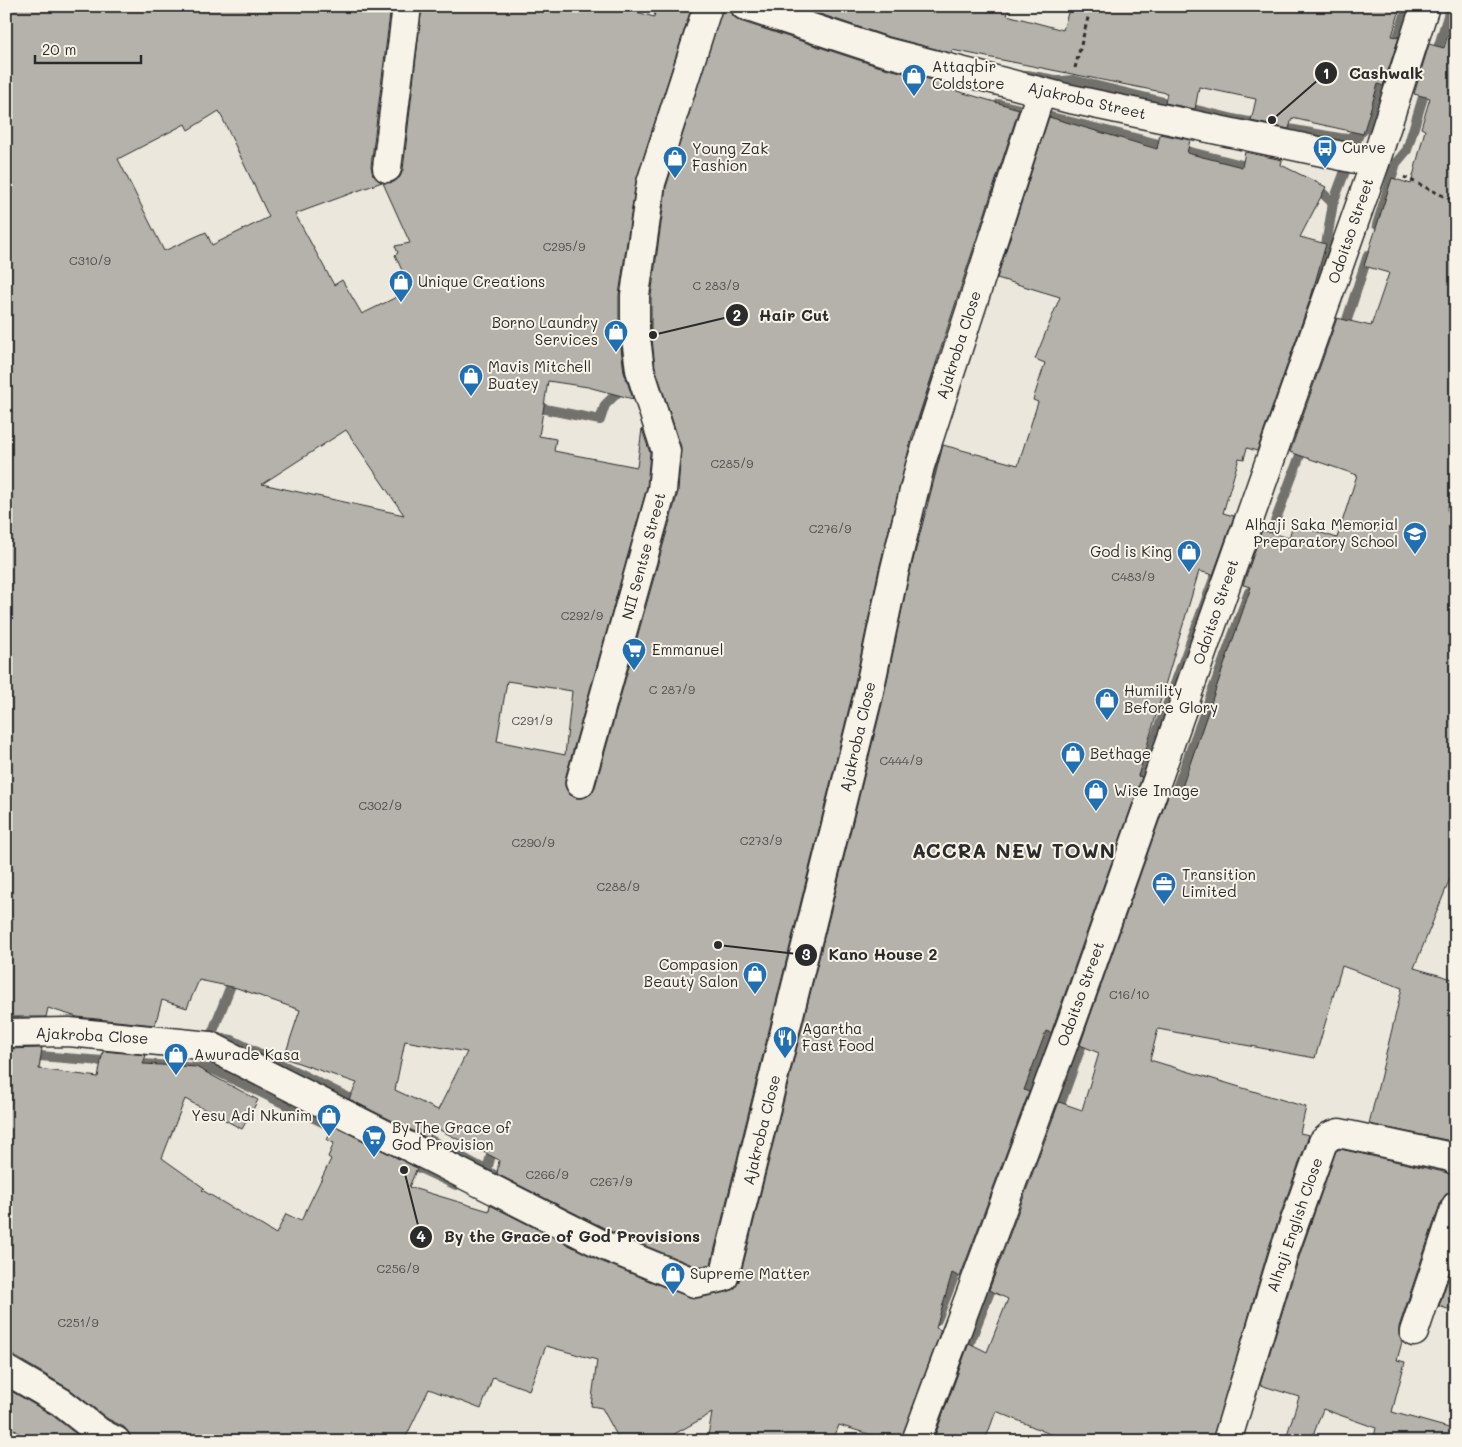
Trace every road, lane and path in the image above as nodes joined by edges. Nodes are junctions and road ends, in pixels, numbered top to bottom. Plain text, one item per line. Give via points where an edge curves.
1 (407, 6) edge
2 (708, 6) edge
3 (745, 6) edge
4 (1092, 6) edge
5 (1425, 6) edge
6 (1054, 95) junction
7 (1375, 163) junction
8 (387, 168) dead end
9 (1456, 202) edge
10 (580, 783) dead end
11 (6, 1033) edge
12 (1456, 1161) edge
13 (1456, 1206) edge
14 (1414, 1332) dead end
15 (6, 1370) edge
16 (116, 1441) edge
17 (916, 1441) edge
18 (1227, 1441) edge

1 - 8 street
2 - 10 street, NII Sentse Street via 651,183 635,295 640,370 666,451 662,490
3 - 6 street, Ajakroba Street via 882,51
4 - 6 path
5 - 7 street, Odoitso Street
6 - 7 street, Ajakroba Street
6 - 11 street, Ajakroba Close via 920,466 868,696 724,1277 695,1283 605,1246 210,1046 68,1032
7 - 9 path
7 - 17 street, Odoitso Street via 1072,1022
12 - 18 street, Alhaji English Close via 1451,1157 1339,1133 1323,1142 1285,1249
13 - 14 street
15 - 16 street via 61,1402

